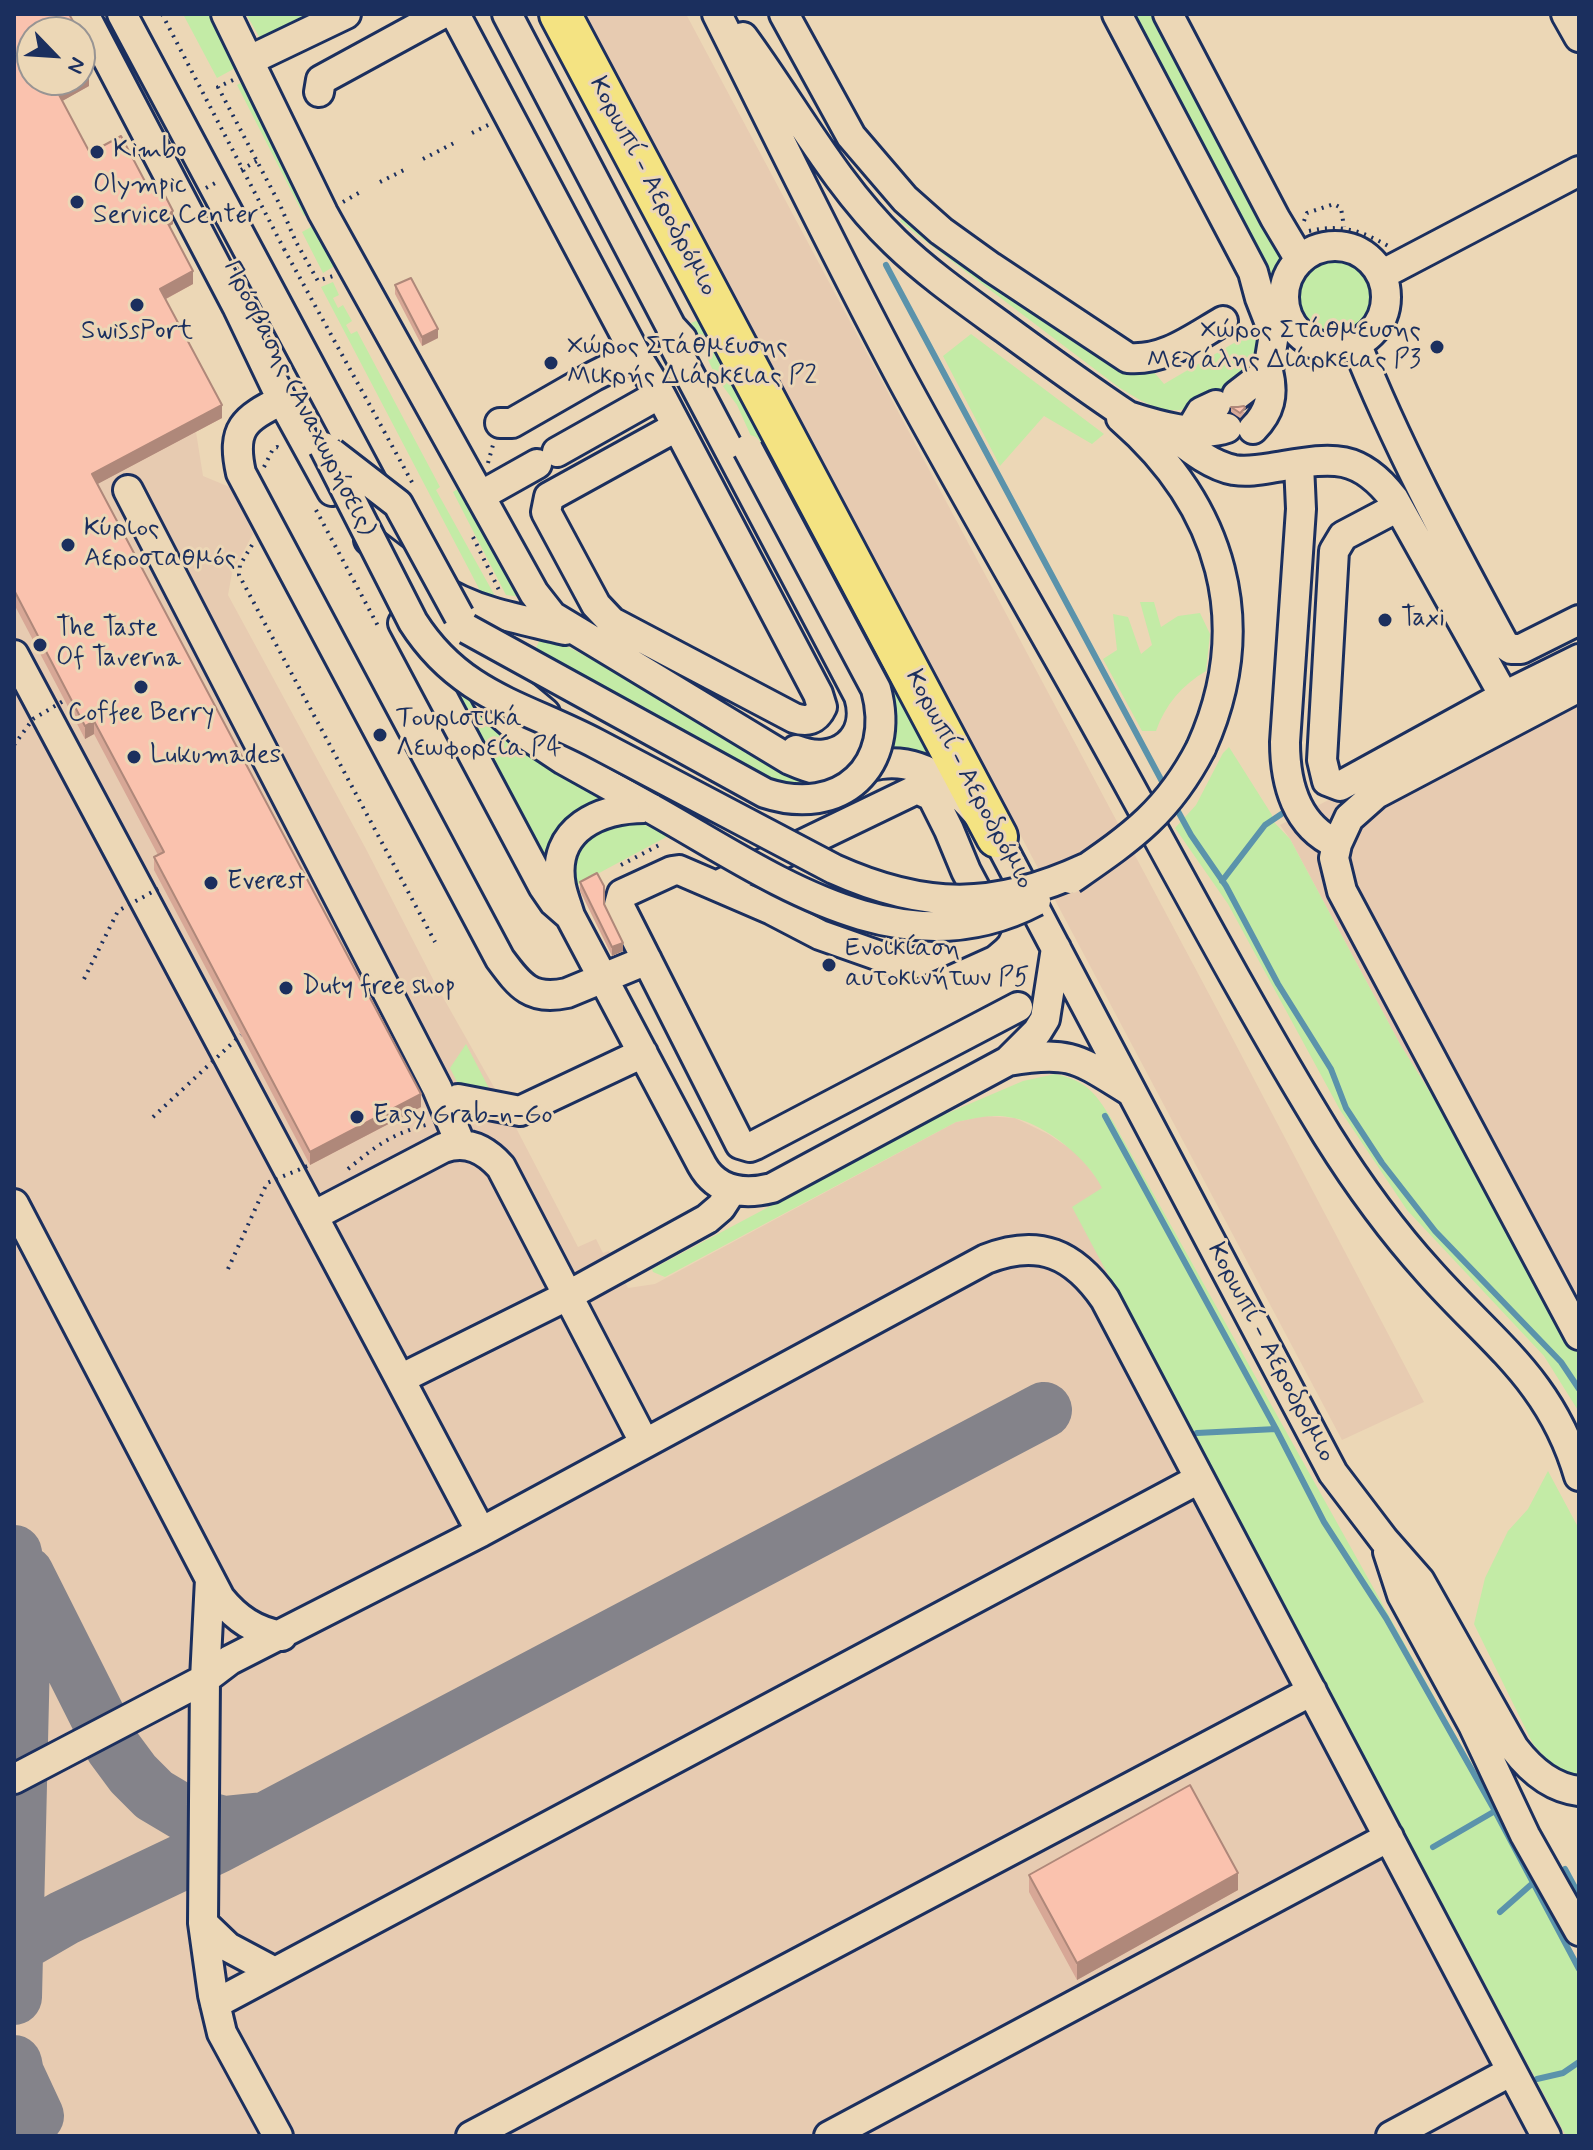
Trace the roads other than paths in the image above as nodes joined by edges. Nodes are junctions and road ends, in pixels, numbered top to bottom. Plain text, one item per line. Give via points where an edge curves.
1 (84, 14) edge
2 (98, 14) edge
3 (122, 14) edge
4 (136, 14) edge
5 (226, 14) edge
6 (346, 14) edge
7 (442, 14) edge
8 (455, 14) edge
9 (507, 14) edge
10 (560, 14) edge
11 (717, 14) edge
12 (726, 14) edge
13 (784, 14) edge
14 (1117, 14) edge
15 (1168, 14) edge
16 (1566, 14) edge
17 (1579, 37) edge
18 (250, 60) junction
19 (319, 92) dead end
20 (1579, 171) edge
21 (1300, 260) junction
22 (1253, 272) junction
23 (1381, 275) junction
24 (1282, 313) junction
25 (1223, 321) dead end
26 (671, 327) junction
27 (1356, 343) junction
28 (636, 355) junction
29 (1268, 371) junction
30 (1093, 393) junction
31 (660, 394) junction
32 (282, 400) junction
33 (1235, 417) junction
34 (500, 423) dead end
35 (1161, 426) junction
36 (676, 427) junction
37 (324, 447) junction
38 (1299, 464) junction
39 (128, 490) dead end
40 (480, 496) junction
41 (408, 500) junction
42 (1398, 507) junction
43 (350, 525) junction
44 (426, 583) junction
45 (1579, 620) edge
46 (463, 623) junction
47 (578, 634) junction
48 (14, 655) edge
49 (1579, 659) edge
50 (1579, 687) edge
51 (1504, 696) junction
52 (733, 724) junction
53 (560, 725) junction
54 (651, 809) junction
55 (997, 837) junction
56 (1337, 844) junction
57 (1086, 868) junction
58 (718, 885) junction
59 (570, 916) junction
60 (1056, 948) junction
61 (647, 960) junction
62 (604, 979) junction
63 (1018, 1007) dead end
64 (948, 1042) junction
65 (643, 1053) junction
66 (1008, 1061) junction
67 (969, 1081) junction
68 (1133, 1093) junction
69 (458, 1099) dead end
70 (461, 1145) junction
71 (732, 1190) junction
72 (14, 1204) edge
73 (313, 1216) junction
74 (567, 1296) junction
75 (1579, 1335) edge
76 (400, 1379) junction
77 (644, 1442) junction
78 (1574, 1449) edge
79 (1579, 1476) edge
80 (1199, 1479) junction
81 (481, 1532) junction
82 (1384, 1540) junction
83 (210, 1579) junction
84 (282, 1636) junction
85 (205, 1679) junction
86 (1312, 1691) junction
87 (14, 1779) edge
88 (1579, 1791) edge
89 (1389, 1837) junction
90 (203, 1923) junction
91 (1579, 1931) edge
92 (275, 1972) junction
93 (215, 2004) junction
94 (1510, 2072) junction
95 (278, 2136) edge
96 (471, 2136) edge
97 (829, 2136) edge
98 (1391, 2136) edge
99 (1546, 2136) edge

1 - 32 street
2 - 37 street, Πρόσβασης (Αναχωρήσεις)
3 - 44 street
4 - 41 street, Πρόσβασης (Αναχωρήσεις)
5 - 18 street
6 - 18 street
7 - 19 street via 321,80
8 - 28 street
9 - 26 street
10 - 55 highway, Κορωπί - Αεροδρόμιο
11 - 78 street via 903,380 1244,997 1372,1201 1427,1270 1527,1374
12 - 30 street via 824,158 894,242
13 - 25 street via 837,114 884,178 941,231 991,267 1128,358 1164,354
14 - 22 street
15 - 21 street
16 - 17 street
18 - 40 street via 323,213
20 - 23 street
21 - 23 street via 1328,246 1349,248 1368,258
21 - 24 street via 1289,275
22 - 24 street
22 - 24 street via 1260,298
23 - 27 street via 1383,313
24 - 27 street via 1310,341 1329,347
24 - 29 street
26 - 46 street, bridge via 731,415 876,689 882,718 869,764 843,790 827,797 800,802 765,793
26 - 52 street via 675,347 863,709 854,739 822,755
27 - 45 street via 1433,511 1504,644 1521,649
28 - 31 street
28 - 34 street via 512,423
29 - 33 street
29 - 33 street via 1269,407 1264,418
30 - 35 street via 1128,416
30 - 57 street, bridge via 1170,465 1199,512 1214,547 1227,620 1220,695 1201,748 1147,824
31 - 36 street
31 - 40 street
32 - 43 street
32 - 62 street via 242,428 236,445 245,480 500,959 528,991 554,996
33 - 35 street via 1191,429
35 - 38 street via 1226,468 1253,471
36 - 36 street via 549,497 546,512 596,605 612,622 794,718 812,719 822,707 818,694
37 - 41 street, bridge
37 - 53 street, Πρόσβασης (Αναχωρήσεις), bridge via 426,642 493,697
38 - 42 street via 1342,460 1361,466 1379,479
38 - 56 street via 1301,509 1285,769 1301,814 1314,831
39 - 70 street via 430,1074
40 - 47 street via 534,593 552,616
41 - 46 street, Πρόσβασης (Αναχωρήσεις), bridge
42 - 51 street
42 - 51 street via 1343,536 1334,551 1322,760 1327,781 1340,786
43 - 44 street
43 - 59 street via 543,886
44 - 47 street via 491,612
44 - 54 street via 487,698 519,730
46 - 53 street, Πρόσβασης (Αναχωρήσεις), bridge via 497,673
47 - 52 street
48 - 73 street
49 - 51 street
50 - 56 street via 1376,794 1349,818
52 - 55 street via 813,770 832,773 882,764 932,772 959,791
53 - 57 street, bridge via 834,869 904,895 941,900 1016,895
54 - 57 street, bridge via 798,890 858,916 910,926 954,927 1017,911
54 - 59 street via 629,807 598,815 571,836 563,850 560,884
55 - 60 street, Κορωπί - Αεροδρόμιο
56 - 75 street via 1334,858 1342,891
58 - 58 street via 820,935 908,966 979,934 990,916 932,796 917,789
58 - 61 street via 679,870 622,894 619,905
59 - 62 street
60 - 66 street via 1045,1019
60 - 68 street, Κορωπί - Αεροδρόμιο
61 - 62 street
61 - 64 street via 737,1140 745,1146
62 - 65 street
63 - 64 street
64 - 67 street
65 - 69 street via 520,1111
65 - 71 street via 706,1173
66 - 67 street
66 - 68 street via 1050,1054 1067,1057
67 - 71 street via 772,1188
68 - 82 street, Κορωπί - Αεροδρόμιο via 1333,1473
70 - 73 street via 443,1148
70 - 74 street via 484,1151 501,1167
71 - 74 street via 707,1219
72 - 83 street
73 - 76 street
74 - 76 street
74 - 77 street
76 - 81 street
77 - 80 street via 986,1259 1030,1249 1072,1262 1094,1283
77 - 81 street
78 - 79 street
80 - 86 street
80 - 92 street
81 - 84 street
82 - 88 street, Κορωπί - Αεροδρόμιο via 1420,1581 1514,1748 1552,1782
82 - 91 street via 1402,1595
83 - 84 street via 232,1613 262,1632
83 - 85 street
84 - 85 street via 230,1660
85 - 87 street
85 - 90 street
86 - 89 street
86 - 96 street
89 - 94 street
89 - 97 street
90 - 92 street via 228,1947
90 - 93 street
92 - 93 street
93 - 95 street via 222,2033
94 - 98 street
94 - 99 street

